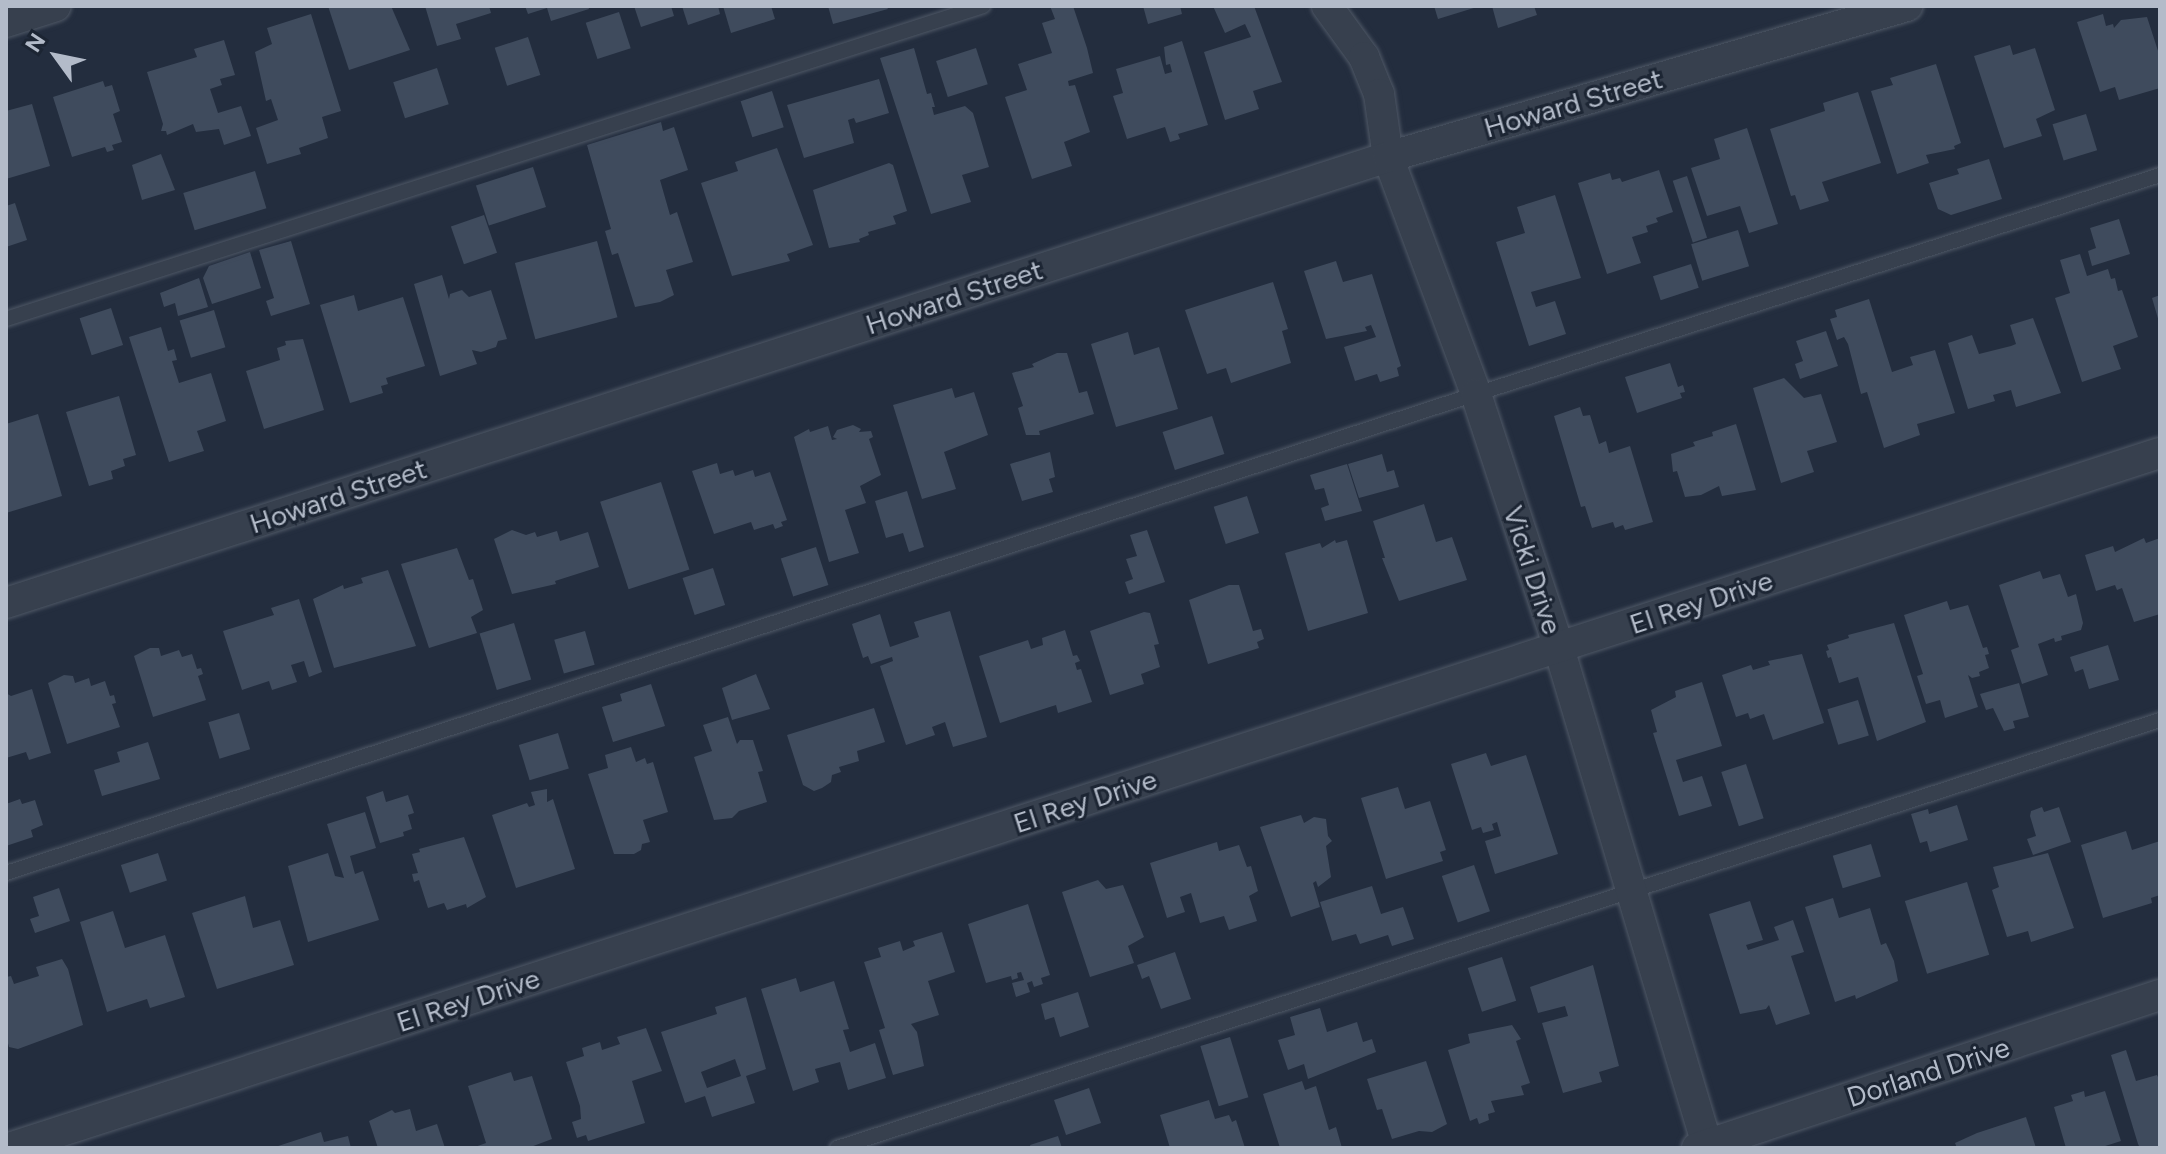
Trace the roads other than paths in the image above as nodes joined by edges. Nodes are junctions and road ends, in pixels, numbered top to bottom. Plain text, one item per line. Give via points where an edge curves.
1 (56, 6) edge
2 (983, 6) edge
3 (1327, 6) edge
4 (1907, 6) edge
5 (6, 22) edge
6 (1388, 157) junction
7 (2160, 175) edge
8 (6, 319) edge
9 (1476, 394) junction
10 (2160, 453) edge
11 (6, 603) edge
12 (1559, 648) junction
13 (2160, 720) edge
14 (6, 873) edge
15 (1631, 892) junction
16 (2160, 995) edge
17 (1704, 1147) edge
18 (9, 1148) edge
19 (837, 1148) edge

1 - 5 street
2 - 8 lane
3 - 6 street, Vicki Drive via 1369,69 1379,94
4 - 6 street, Howard Street
6 - 9 street, Vicki Drive
6 - 11 street, Howard Street
7 - 9 lane
9 - 12 street, Vicki Drive
9 - 14 lane
10 - 12 street, El Rey Drive
12 - 15 street, Vicki Drive
12 - 18 street, El Rey Drive
13 - 15 lane
15 - 17 street, Vicki Drive
15 - 19 lane
16 - 17 street, Dorland Drive

